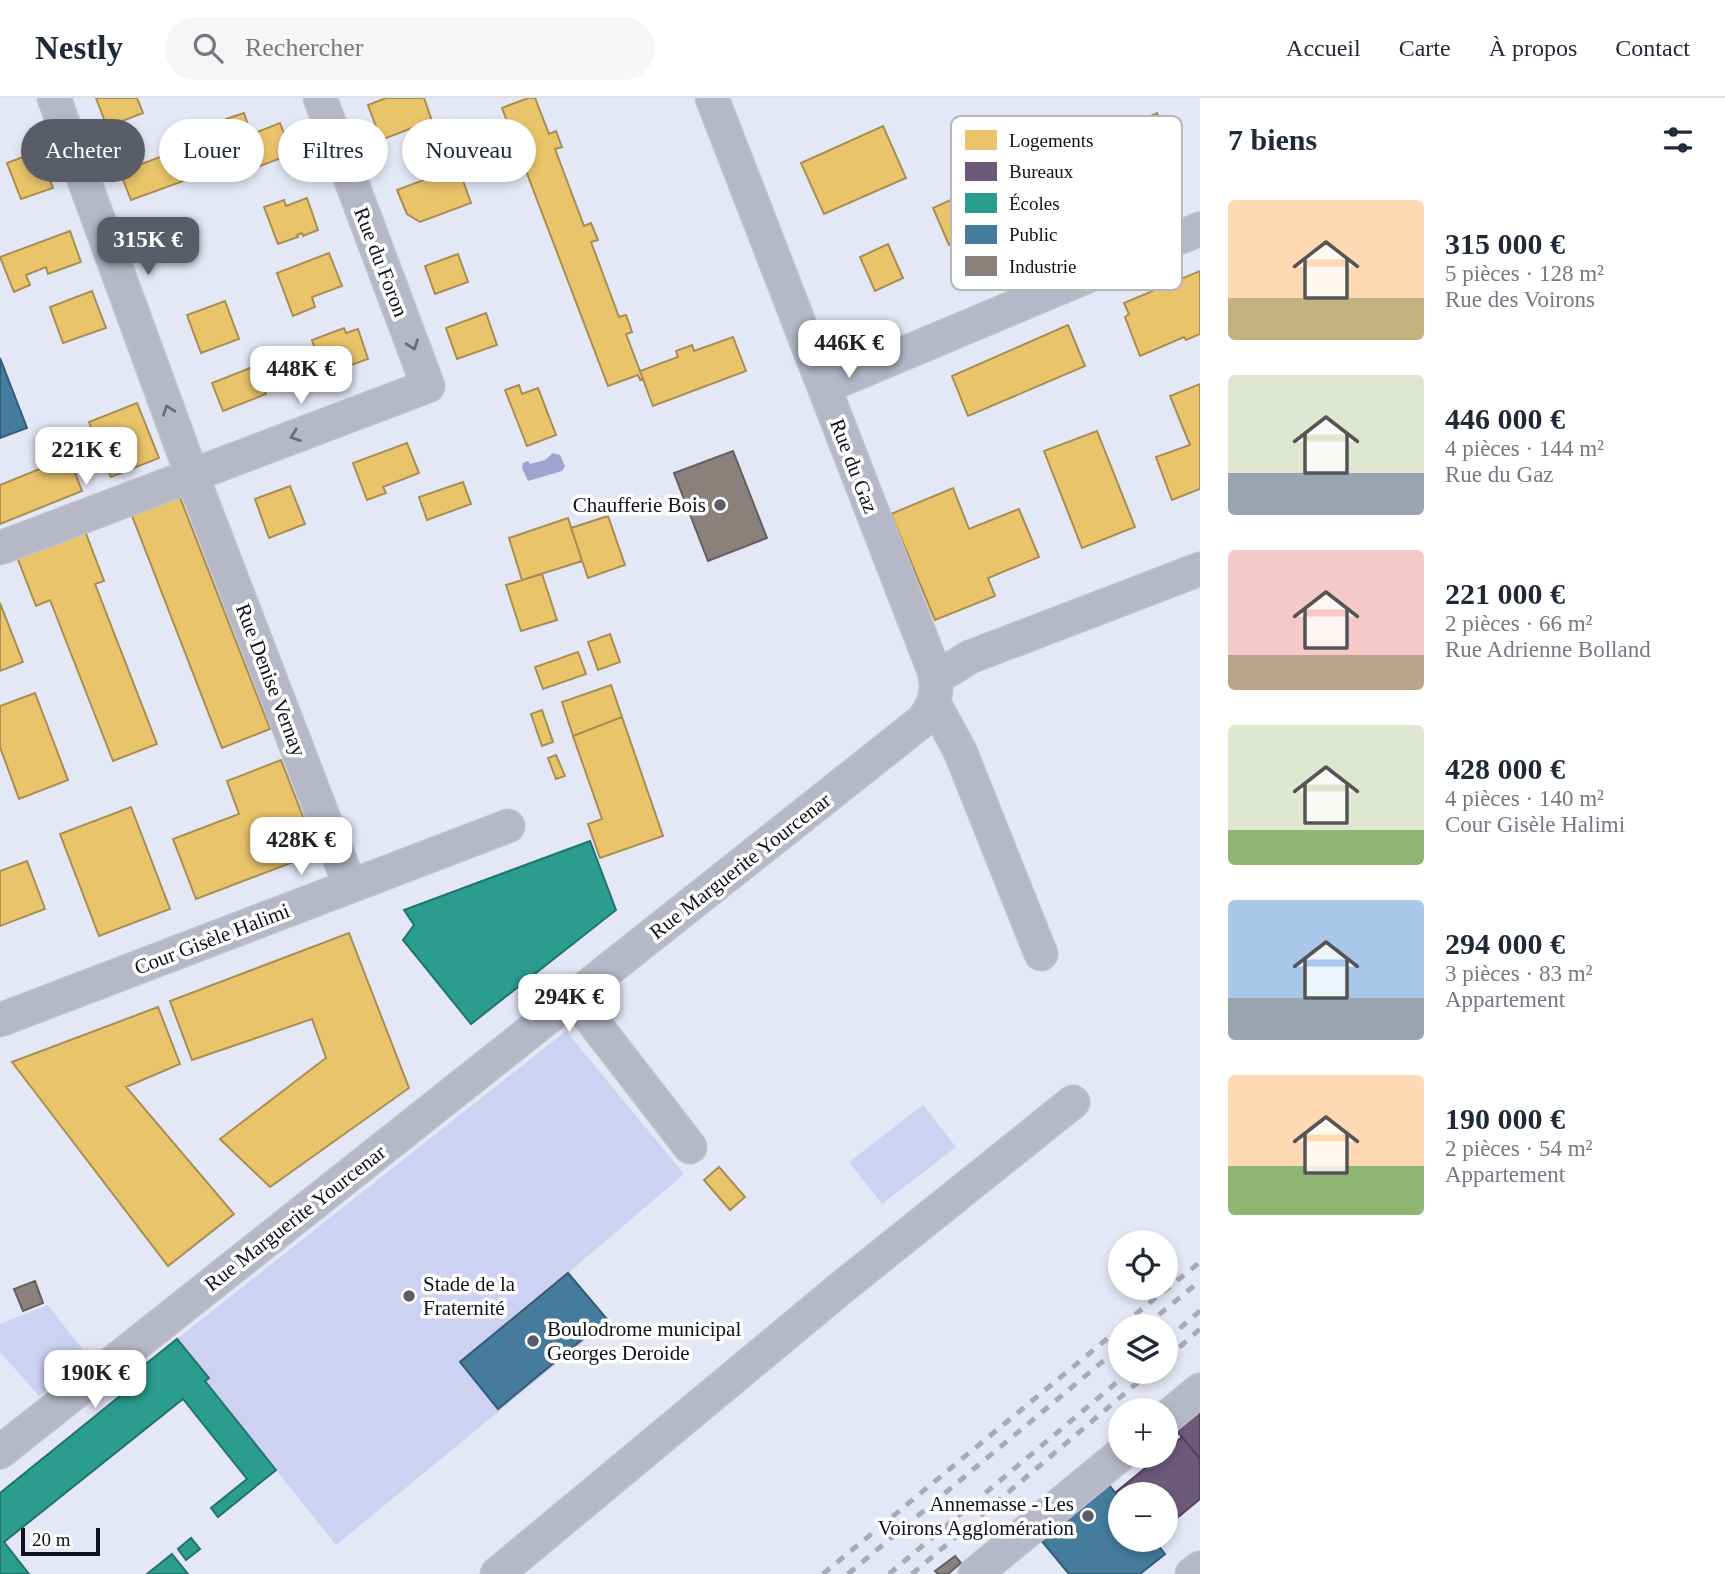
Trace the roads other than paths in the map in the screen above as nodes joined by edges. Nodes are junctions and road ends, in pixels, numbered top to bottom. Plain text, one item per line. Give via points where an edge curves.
1 (54, 98) edge
2 (320, 98) edge
3 (712, 98) edge
4 (1200, 229) edge
5 (1182, 237) edge
6 (1055, 290) edge
7 (824, 387) junction
8 (192, 474) junction
9 (0, 548) edge
10 (1200, 569) edge
11 (935, 690) junction
12 (508, 825) dead end
13 (350, 887) junction
14 (1041, 954) dead end
15 (574, 997) junction
16 (0, 1020) edge
17 (1073, 1102) dead end
18 (690, 1147) dead end
19 (1200, 1390) edge
20 (1178, 1408) edge
21 (0, 1452) edge
22 (1108, 1465) edge
23 (1200, 1568) edge
24 (497, 1574) edge
25 (975, 1574) edge
26 (1192, 1574) edge

8 -> 1 street, Rue Denise Vernay
2 -> 8 street, Rue du Foron via 428,386
3 - 7 street, Rue du Gaz
4 - 5 street
6 - 7 street
7 - 11 street, Rue du Gaz
8 - 9 street
8 - 13 street, Rue Denise Vernay
10 - 11 street, Rue Marguerite Yourcenar via 970,657
11 - 14 street, Rue du Gaz
11 - 15 street, Rue Marguerite Yourcenar via 922,721
12 - 13 street, Cour Gisèle Halimi
13 - 16 street, Cour Gisèle Halimi
15 - 18 street
15 - 21 street, Rue Marguerite Yourcenar
17 - 24 street
19 - 20 street
22 - 25 street
23 - 26 street

